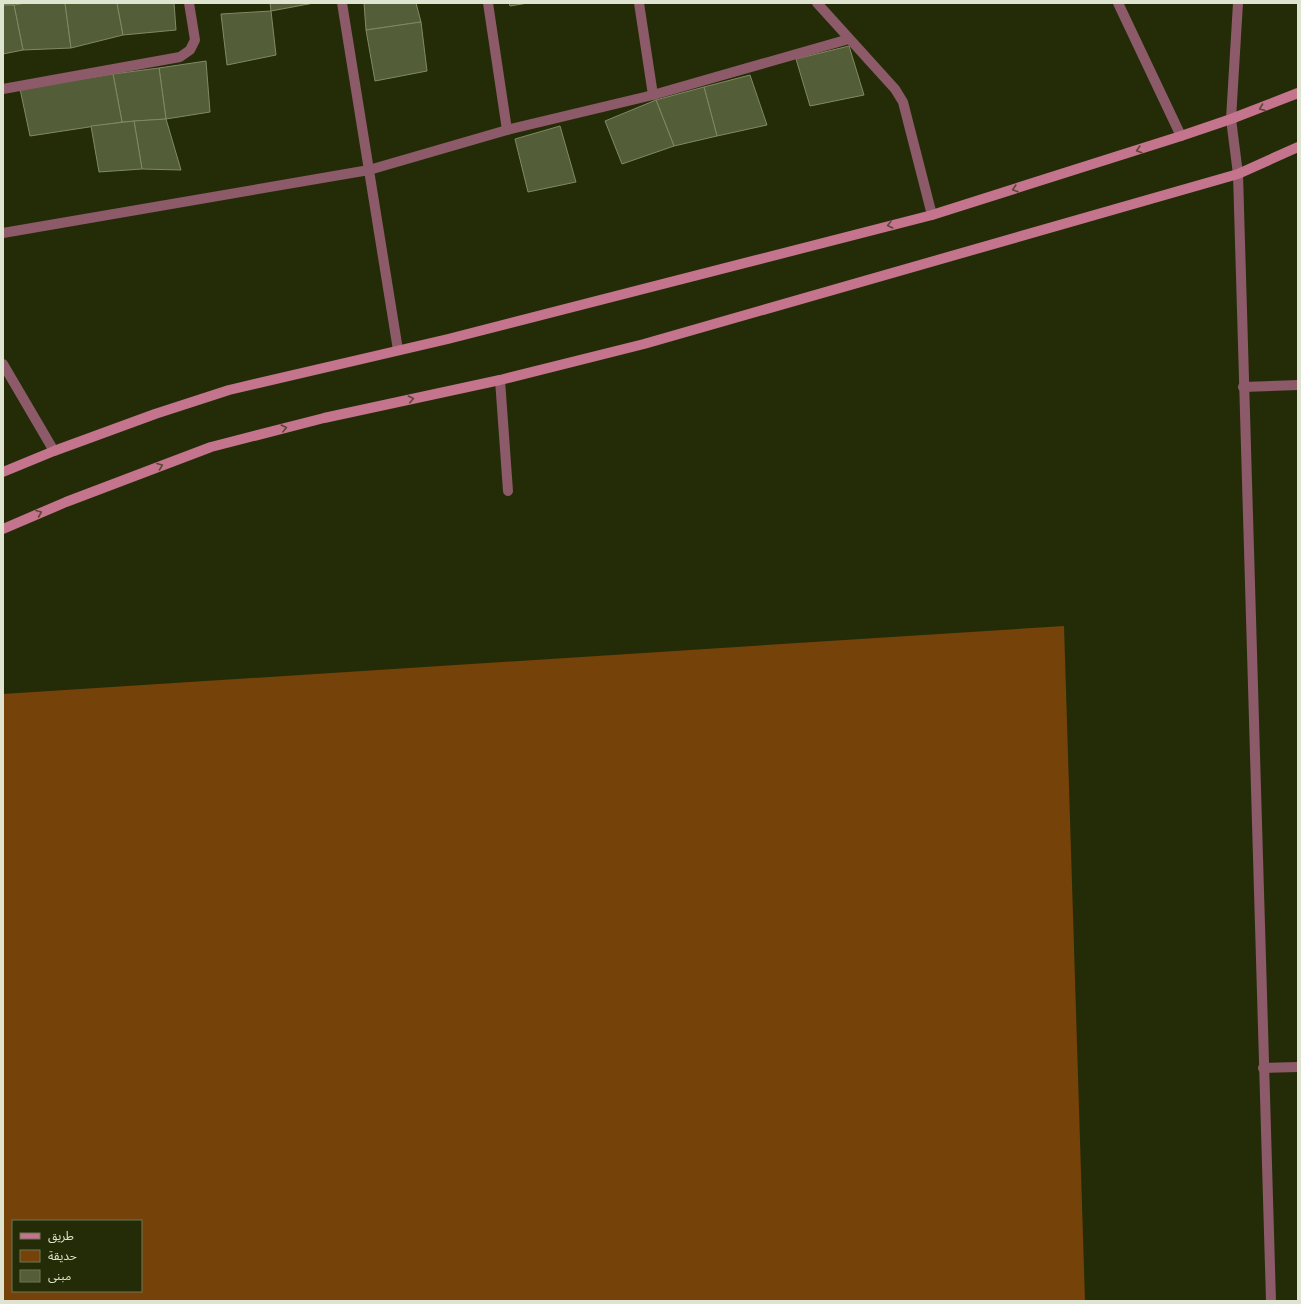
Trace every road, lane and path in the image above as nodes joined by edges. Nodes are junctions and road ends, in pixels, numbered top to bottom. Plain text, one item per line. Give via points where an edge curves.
1 (189, 3) edge
2 (342, 3) edge
3 (488, 3) edge
4 (639, 3) edge
5 (817, 3) edge
6 (1118, 3) edge
7 (1238, 3) edge
8 (850, 39) junction
9 (3, 89) edge
10 (1298, 93) edge
11 (653, 95) junction
12 (1231, 119) junction
13 (507, 130) junction
14 (1181, 136) junction
15 (1298, 147) edge
16 (369, 170) junction
17 (1238, 174) junction
18 (932, 215) junction
19 (3, 233) edge
20 (398, 350) junction
21 (3, 364) edge
22 (500, 380) junction
23 (1298, 385) edge
24 (1243, 387) junction
25 (54, 451) junction
26 (3, 472) edge
27 (508, 491) dead end
28 (3, 529) edge
29 (1298, 1067) edge
30 (1263, 1068) junction
31 (1271, 1301) edge

1 - 9 street via 195,40 190,50 180,57
2 - 16 street
3 - 13 street
4 - 11 street
5 - 8 street
6 - 14 street
7 - 12 street
8 - 11 street
8 - 18 street via 895,88 903,102
10 -> 12 main road
11 - 13 street
12 - 14 main road
12 - 17 street
13 - 16 street
14 -> 18 main road
15 - 17 main road
16 - 19 street
16 - 20 street
17 - 22 main road via 644,344
17 - 24 street
18 -> 20 main road
20 - 25 main road via 229,390
21 - 25 street
22 - 27 street
28 -> 22 main road via 66,502 211,447 324,418
23 - 24 street
24 - 30 street
25 - 26 main road
29 - 30 street
30 - 31 street

